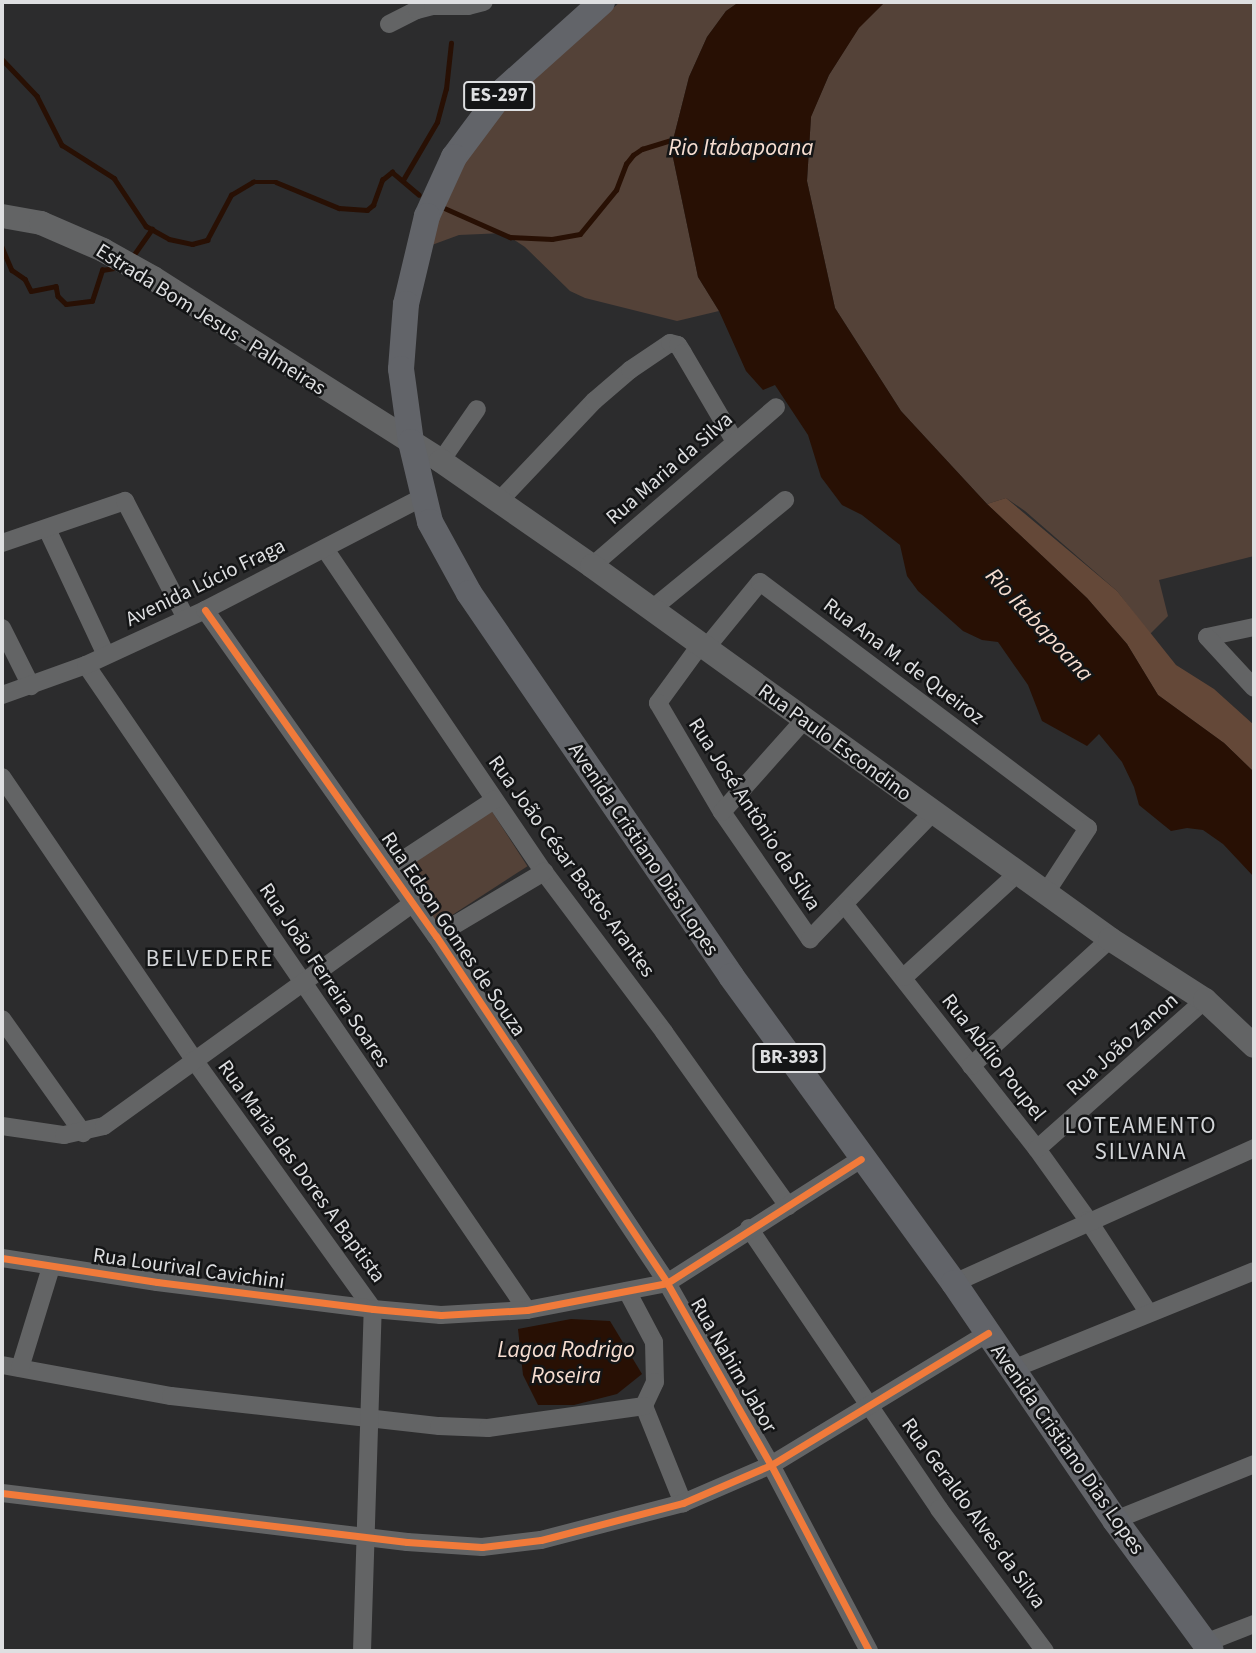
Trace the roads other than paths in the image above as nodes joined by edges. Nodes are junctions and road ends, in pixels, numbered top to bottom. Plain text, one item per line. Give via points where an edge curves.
1 (484, 2) edge
2 (602, 2) edge
3 (389, 24) dead end
4 (2, 216) edge
5 (776, 407) dead end
6 (477, 409) dead end
7 (734, 440) junction
8 (411, 442) junction
9 (441, 461) junction
10 (423, 497) junction
11 (500, 500) junction
12 (785, 500) dead end
13 (47, 529) junction
14 (2, 543) edge
15 (325, 549) junction
16 (592, 566) junction
17 (652, 609) junction
18 (205, 610) junction
19 (186, 618) junction
20 (1254, 627) edge
21 (2, 628) edge
22 (703, 646) junction
23 (106, 655) junction
24 (86, 665) junction
25 (31, 686) junction
26 (1254, 688) edge
27 (2, 695) edge
28 (804, 720) junction
29 (2, 777) edge
30 (494, 800) junction
31 (722, 812) junction
32 (933, 813) junction
33 (389, 869) junction
34 (544, 872) junction
35 (1019, 872) junction
36 (1047, 891) junction
37 (413, 903) junction
38 (845, 905) junction
39 (436, 936) junction
40 (1110, 939) junction
41 (904, 977) junction
42 (303, 985) junction
43 (1205, 1000) junction
44 (2, 1019) edge
45 (1254, 1046) edge
46 (194, 1060) junction
47 (971, 1066) junction
48 (2, 1126) edge
49 (83, 1133) junction
50 (1254, 1148) edge
51 (1037, 1149) junction
52 (862, 1159) junction
53 (788, 1206) junction
54 (1088, 1220) junction
55 (748, 1228) junction
56 (2, 1258) edge
57 (51, 1267) junction
58 (1254, 1271) edge
59 (667, 1283) junction
60 (954, 1283) junction
61 (627, 1291) junction
62 (373, 1309) junction
63 (527, 1310) junction
64 (1148, 1312) junction
65 (988, 1333) junction
66 (2, 1364) edge
67 (20, 1368) junction
68 (1013, 1368) junction
69 (644, 1406) junction
70 (870, 1407) junction
71 (369, 1419) junction
72 (1254, 1464) edge
73 (771, 1465) junction
74 (2, 1493) edge
75 (683, 1503) junction
76 (1115, 1520) junction
77 (366, 1537) junction
78 (1254, 1624) edge
79 (1208, 1647) edge
80 (362, 1651) edge
81 (869, 1651) edge
82 (1045, 1651) edge

1 - 3 street via 433,6
2 - 8 main road, Avenida Cristiano Dias Lopes / ES-297 via 504,90 454,157 435,198 413,271 402,334 401,369
4 - 8 main road, Estrada Bom Jesus - Palmeiras via 41,223 103,250
5 - 7 street, Rua Maria da Silva
6 - 9 street
7 - 11 street via 678,345 670,343 602,393
7 - 16 street, Rua Maria da Silva
8 - 9 main road, Rua Paulo Escondino
8 - 10 main road, Avenida Cristiano Dias Lopes / BR-393
9 - 11 main road, Rua Paulo Escondino
10 - 15 street, Avenida Lúcio Fraga
10 - 52 main road, Avenida Cristiano Dias Lopes / BR-393 via 437,538 469,593
11 - 16 main road, Rua Paulo Escondino
12 - 17 street
13 - 14 street
13 - 19 street via 125,501
13 - 23 street
15 - 18 street, Avenida Lúcio Fraga
15 - 30 street, Rua João César Bastos Arantes
16 - 17 main road, Rua Paulo Escondino
17 - 22 main road, Rua Paulo Escondino
18 - 19 street, Avenida Lúcio Fraga
18 - 33 street, Rua Edson Gomes de Souza
19 - 23 street, Avenida Lúcio Fraga
20 - 26 street via 1207,636
21 - 25 street
22 - 28 main road, Rua Paulo Escondino
22 - 31 street, Rua José Antônio da Silva via 658,703
22 - 36 street, Rua Ana M. de Queiroz via 760,582 1088,828
23 - 24 street, Avenida Lúcio Fraga
24 - 25 street, Avenida Lúcio Fraga
24 - 42 street, Rua João Ferreira Soares
25 - 27 street, Avenida Lúcio Fraga
28 - 31 street
28 - 32 main road, Rua Paulo Escondino
29 - 46 street, Rua Maria das Dores A Baptista
30 - 33 street
30 - 34 street, Rua João César Bastos Arantes
31 - 38 street, Rua José Antônio da Silva via 810,939
32 - 35 main road, Rua Paulo Escondino
32 - 38 street
33 - 37 street, Rua Edson Gomes de Souza
34 - 39 street
34 - 53 street, Rua João César Bastos Arantes
35 - 36 main road, Rua Paulo Escondino
35 - 41 street
36 - 40 main road, Rua Paulo Escondino
37 - 39 street, Rua Edson Gomes de Souza
37 - 42 street
38 - 41 street, Rua Abílio Poupel
39 - 59 street, Rua Edson Gomes de Souza
40 - 43 main road, Rua Paulo Escondino
40 - 47 street
41 - 47 street, Rua Abílio Poupel
42 - 46 street
42 - 63 street, Rua João Ferreira Soares
43 - 45 main road, Rua Paulo Escondino
43 - 51 street, Rua João Zanon
44 - 49 street
46 - 49 street via 104,1126
46 - 62 street, Rua Maria das Dores A Baptista
47 - 51 street, Rua Abílio Poupel
48 - 49 street via 64,1135
50 - 54 street
51 - 54 street, Rua Abílio Poupel
52 - 53 street
52 - 60 main road, Avenida Cristiano Dias Lopes / BR-393
53 - 55 street
54 - 60 street
54 - 64 street, Rua Abílio Poupel
55 - 59 street
55 - 70 street, Rua Geraldo Alves da Silva
56 - 57 street, Rua Lourival Cavichini
57 - 62 street, Rua Lourival Cavichini
57 - 67 street
58 - 64 street
59 - 61 street, Rua Lourival Cavichini
59 - 73 street, Rua Nahim Jabor
60 - 65 main road, Avenida Cristiano Dias Lopes / BR-393
61 - 63 street, Rua Lourival Cavichini
61 - 69 street via 654,1342 655,1382
62 - 63 street, Rua Lourival Cavichini via 440,1315
62 - 71 street
64 - 68 street
65 - 68 main road, Avenida Cristiano Dias Lopes / BR-393
65 - 70 street
66 - 67 street
67 - 71 street via 171,1396
68 - 76 main road, Avenida Cristiano Dias Lopes / BR-393
69 - 71 street via 488,1428
69 - 75 street
70 - 73 street
70 - 82 street, Rua Geraldo Alves da Silva
71 - 77 street
72 - 76 street
73 - 75 street
73 - 81 street, Rua Nahim Jabor
74 - 77 street
75 - 77 street via 541,1540 482,1548
76 - 79 main road, Avenida Cristiano Dias Lopes / BR-393
77 - 80 street
78 - 79 street

